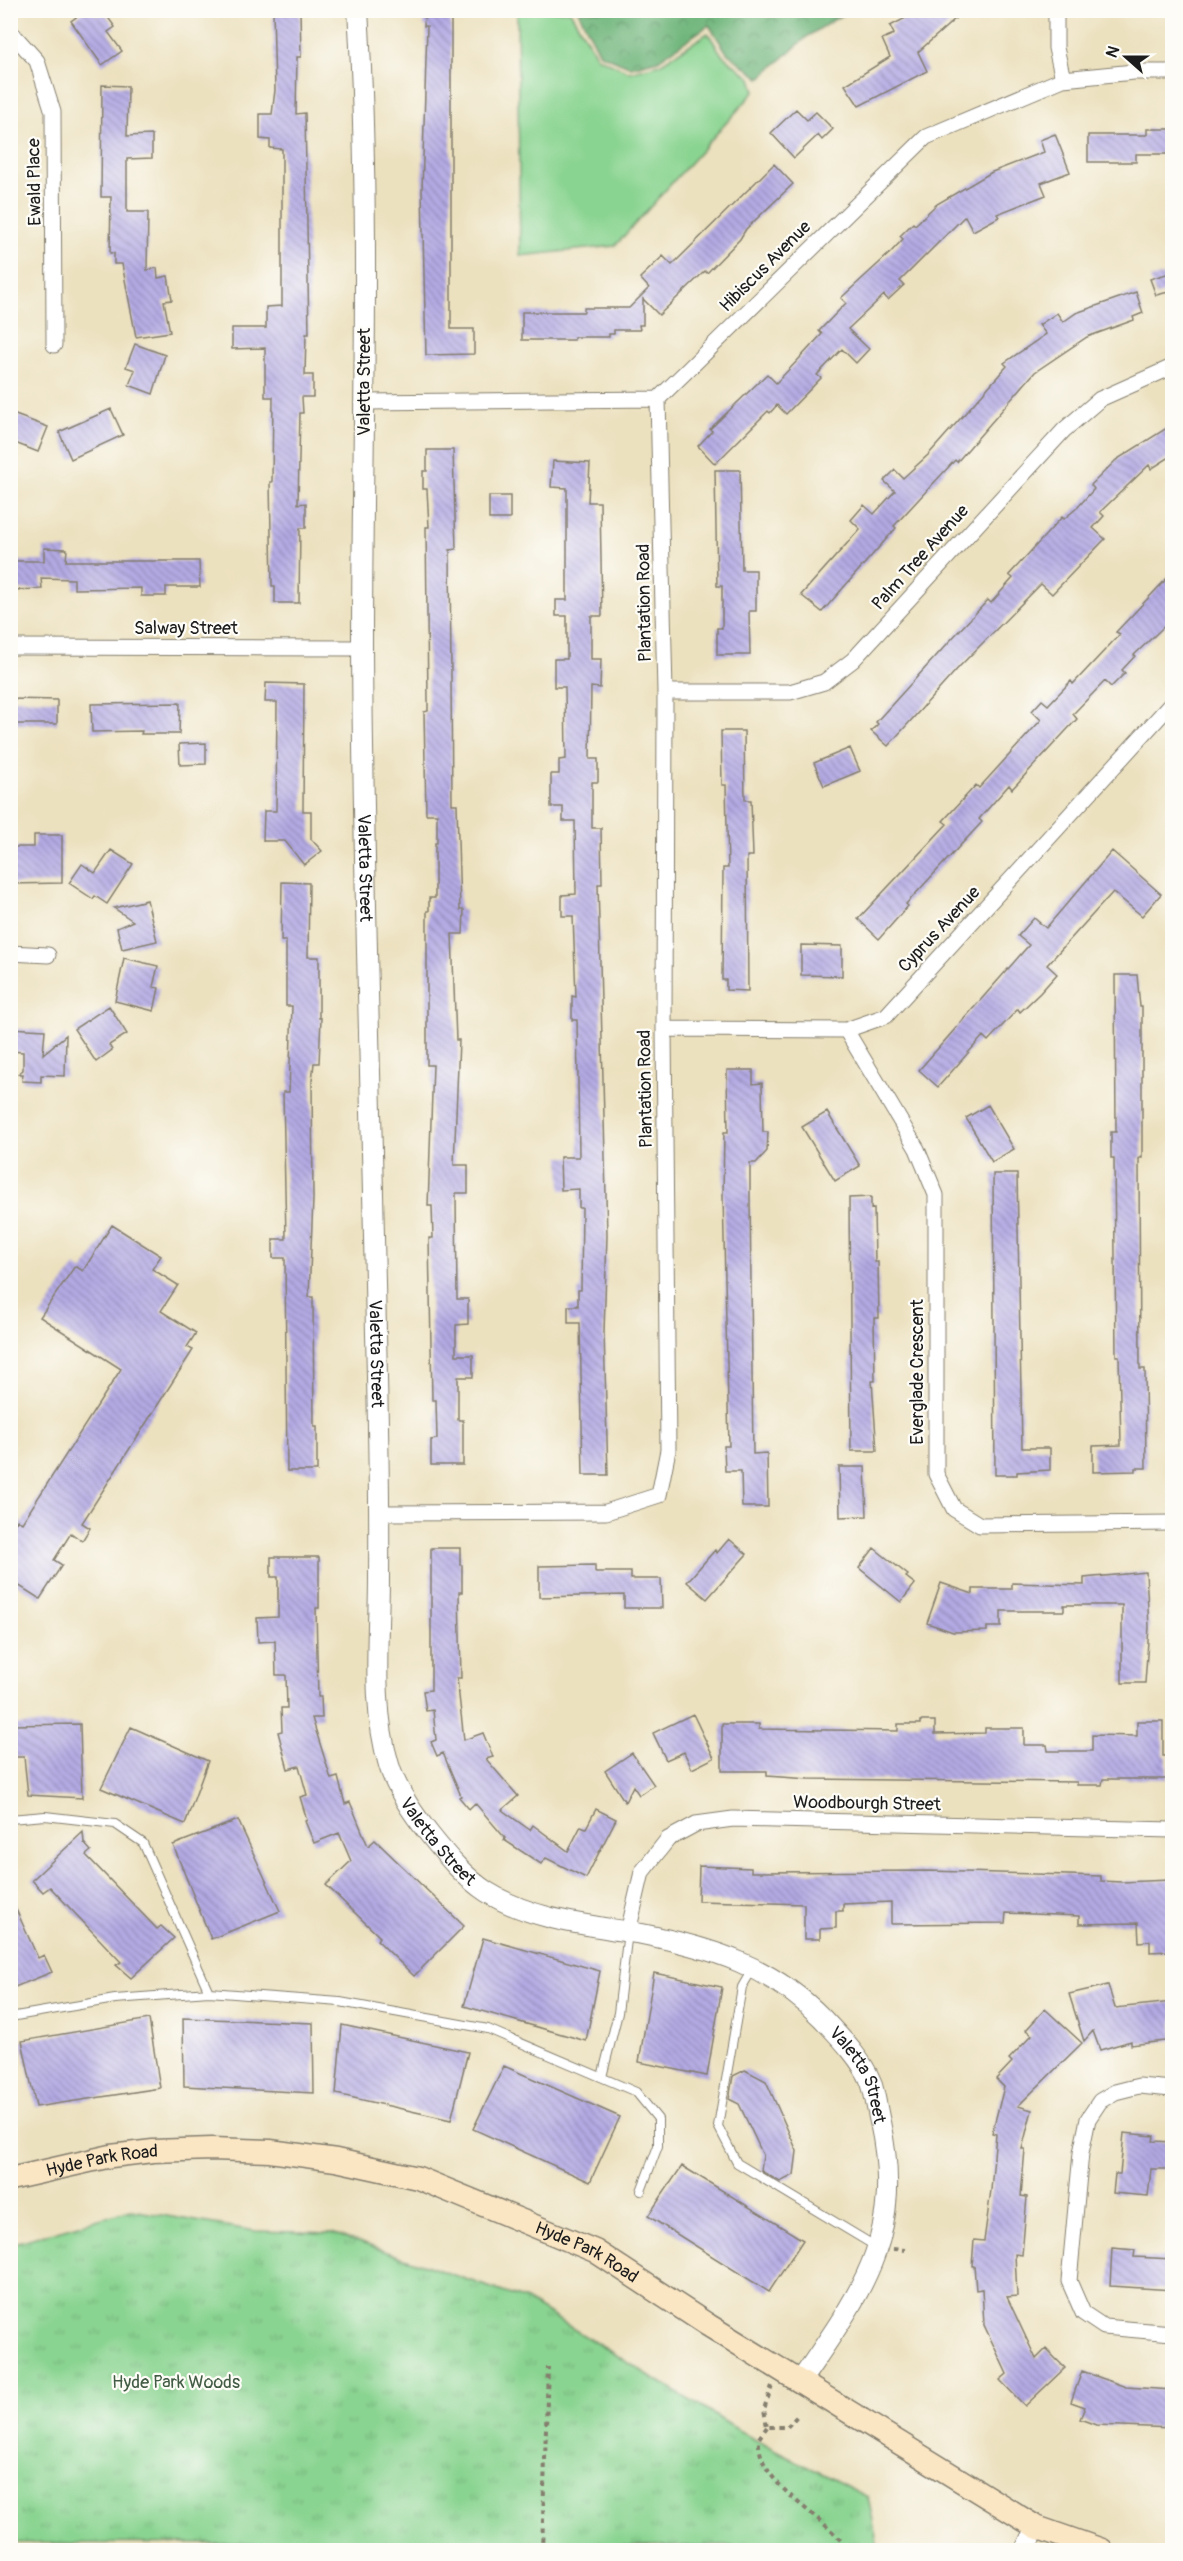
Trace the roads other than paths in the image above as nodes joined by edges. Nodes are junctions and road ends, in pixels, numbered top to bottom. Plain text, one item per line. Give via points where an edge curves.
1 (358, 10) edge
2 (1056, 10) edge
3 (10, 31) edge
4 (1173, 72) edge
5 (1063, 79) junction
6 (54, 345) dead end
7 (1173, 367) edge
8 (658, 399) junction
9 (364, 402) junction
10 (10, 647) edge
11 (362, 648) junction
12 (665, 692) junction
13 (1170, 713) edge
14 (10, 953) edge
15 (48, 955) dead end
16 (664, 1029) junction
17 (846, 1030) junction
18 (380, 1513) junction
19 (1173, 1523) edge
20 (10, 1819) edge
21 (1173, 1830) edge
22 (628, 1932) junction
23 (754, 1967) junction
24 (209, 1992) junction
25 (10, 2018) edge
26 (602, 2077) junction
27 (1173, 2089) edge
28 (10, 2179) edge
29 (641, 2191) dead end
30 (879, 2248) junction
31 (1173, 2333) edge
32 (800, 2382) junction
33 (1036, 2527) junction
34 (1025, 2550) edge
35 (1102, 2550) edge

1 - 9 street, Valetta Street via 362,69
2 - 5 street via 1056,48
3 - 6 street, Ewald Place via 37,61 53,112
4 - 5 street, Hibiscus Avenue
5 - 8 street, Hibiscus Avenue via 926,137
7 - 12 street, Palm Tree Avenue via 1100,399 1064,430 853,660 824,682 790,692
8 - 9 street
8 - 12 street, Plantation Road
9 - 11 street, Valetta Street
10 - 11 street, Salway Street
11 - 18 street, Valetta Street
12 - 16 street, Plantation Road
13 - 17 street, Cyprus Avenue via 886,1016
14 - 15 street
16 - 17 street, Cyprus Avenue
16 - 18 street, Plantation Road via 668,1450 659,1496 606,1512
17 - 19 street, Everglade Crescent via 917,1149 936,1195 936,1474 954,1509 980,1525
18 - 22 street, Valetta Street via 378,1703 389,1767 416,1817 450,1860 487,1892 528,1910 576,1924
20 - 24 lane via 45,1816 115,1824 143,1843
21 - 22 street, Woodbourgh Street via 733,1819 696,1824 668,1839 642,1872
22 - 23 street, Valetta Street via 720,1953
22 - 26 lane via 618,2013
23 - 30 street, Valetta Street via 797,1992 835,2032 870,2079 884,2140 887,2201
23 - 30 lane via 742,1987 718,2126 737,2163
24 - 25 lane via 115,2000
24 - 26 lane via 340,2002 488,2029
26 - 29 lane via 636,2092 658,2119 658,2146
27 - 31 street via 1138,2086 1115,2092 1100,2101 1088,2119 1069,2281 1083,2313 1104,2327
28 - 32 main road, Hyde Park Road via 111,2156 212,2149 325,2158 418,2178 595,2251
30 - 32 street, Valetta Street via 861,2290
32 - 33 main road, Hyde Park Road
33 - 34 street
33 - 35 main road, Hyde Park Road

